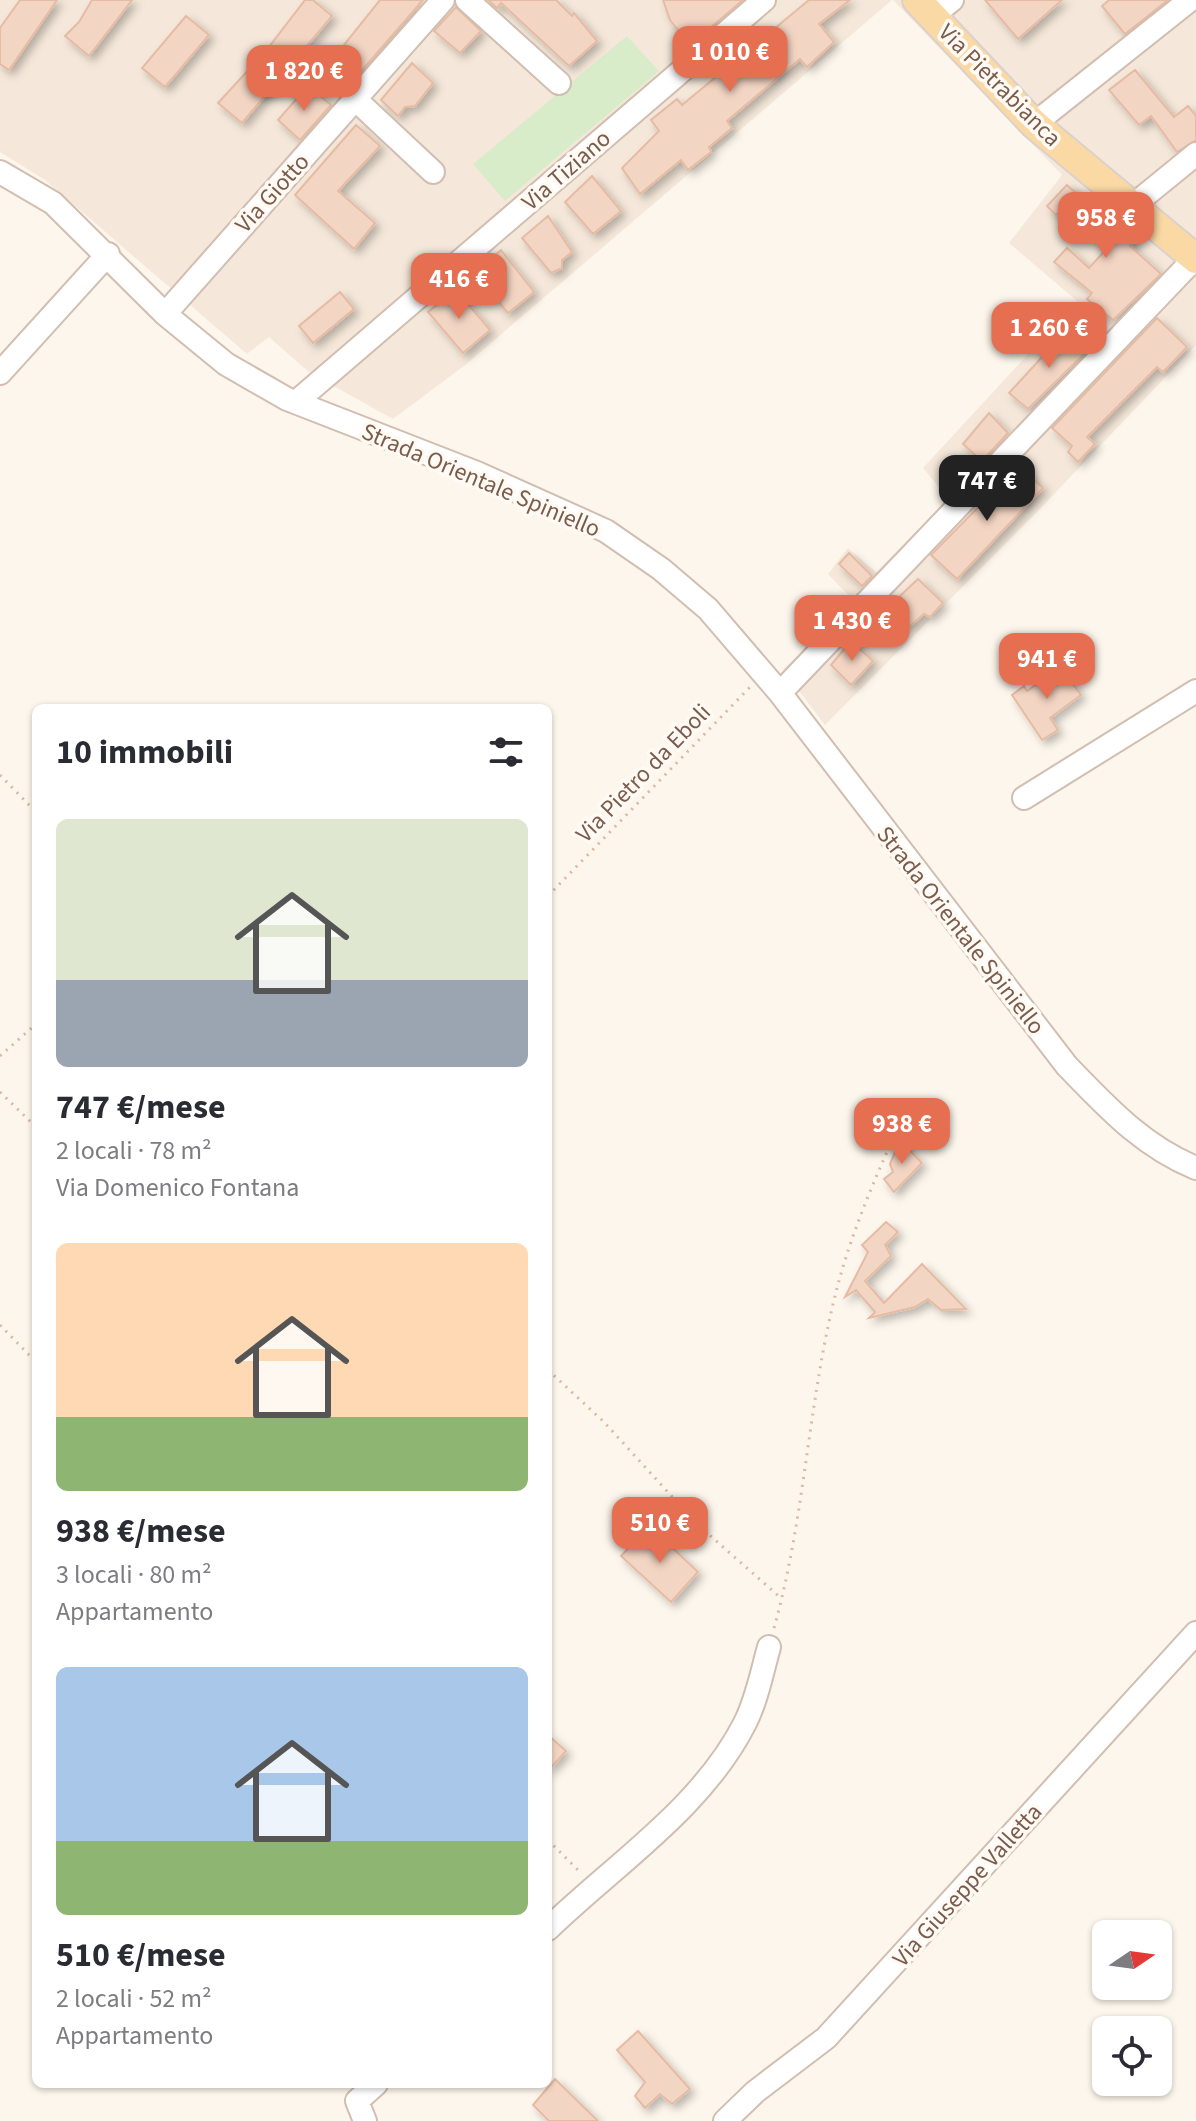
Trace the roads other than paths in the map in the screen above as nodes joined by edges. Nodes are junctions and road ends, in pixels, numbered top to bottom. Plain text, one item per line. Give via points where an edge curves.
1 (443, 0) edge
2 (467, 0) edge
3 (764, 0) edge
4 (1190, 0) edge
5 (934, 5) edge
6 (559, 83) dead end
7 (356, 100) junction
8 (1034, 124) junction
9 (1196, 154) edge
10 (0, 172) edge
11 (433, 172) dead end
12 (1131, 207) junction
13 (108, 254) junction
14 (1195, 259) edge
15 (165, 314) junction
16 (0, 373) edge
17 (296, 402) junction
18 (1196, 691) edge
19 (780, 693) junction
20 (1024, 798) dead end
21 (1196, 1168) edge
22 (1196, 1633) edge
23 (769, 1647) road end
24 (552, 1925) edge
25 (374, 2088) edge
26 (361, 2111) edge
27 (725, 2121) edge

1 - 7 street, Via Giotto
2 - 6 street
3 - 17 street, Via Tiziano
4 - 8 street
5 - 8 main road, Via Pietrabianca
7 - 11 street
7 - 15 street, Via Giotto
8 - 12 main road, Via Pietrabianca
9 - 12 street
10 - 13 street, Strada Orientale Spiniello via 53,203
12 - 14 main road, Via Pietrabianca
13 - 15 street, Strada Orientale Spiniello
13 - 16 street
14 - 19 street
15 - 17 street, Strada Orientale Spiniello via 226,364
17 - 19 street, Strada Orientale Spiniello via 606,531 708,609
18 - 20 street
19 - 21 street, Strada Orientale Spiniello via 1067,1066 1120,1121
22 - 27 street, Via Giuseppe Valletta via 826,2038
23 - 24 street via 746,1721 709,1778
25 - 26 street

